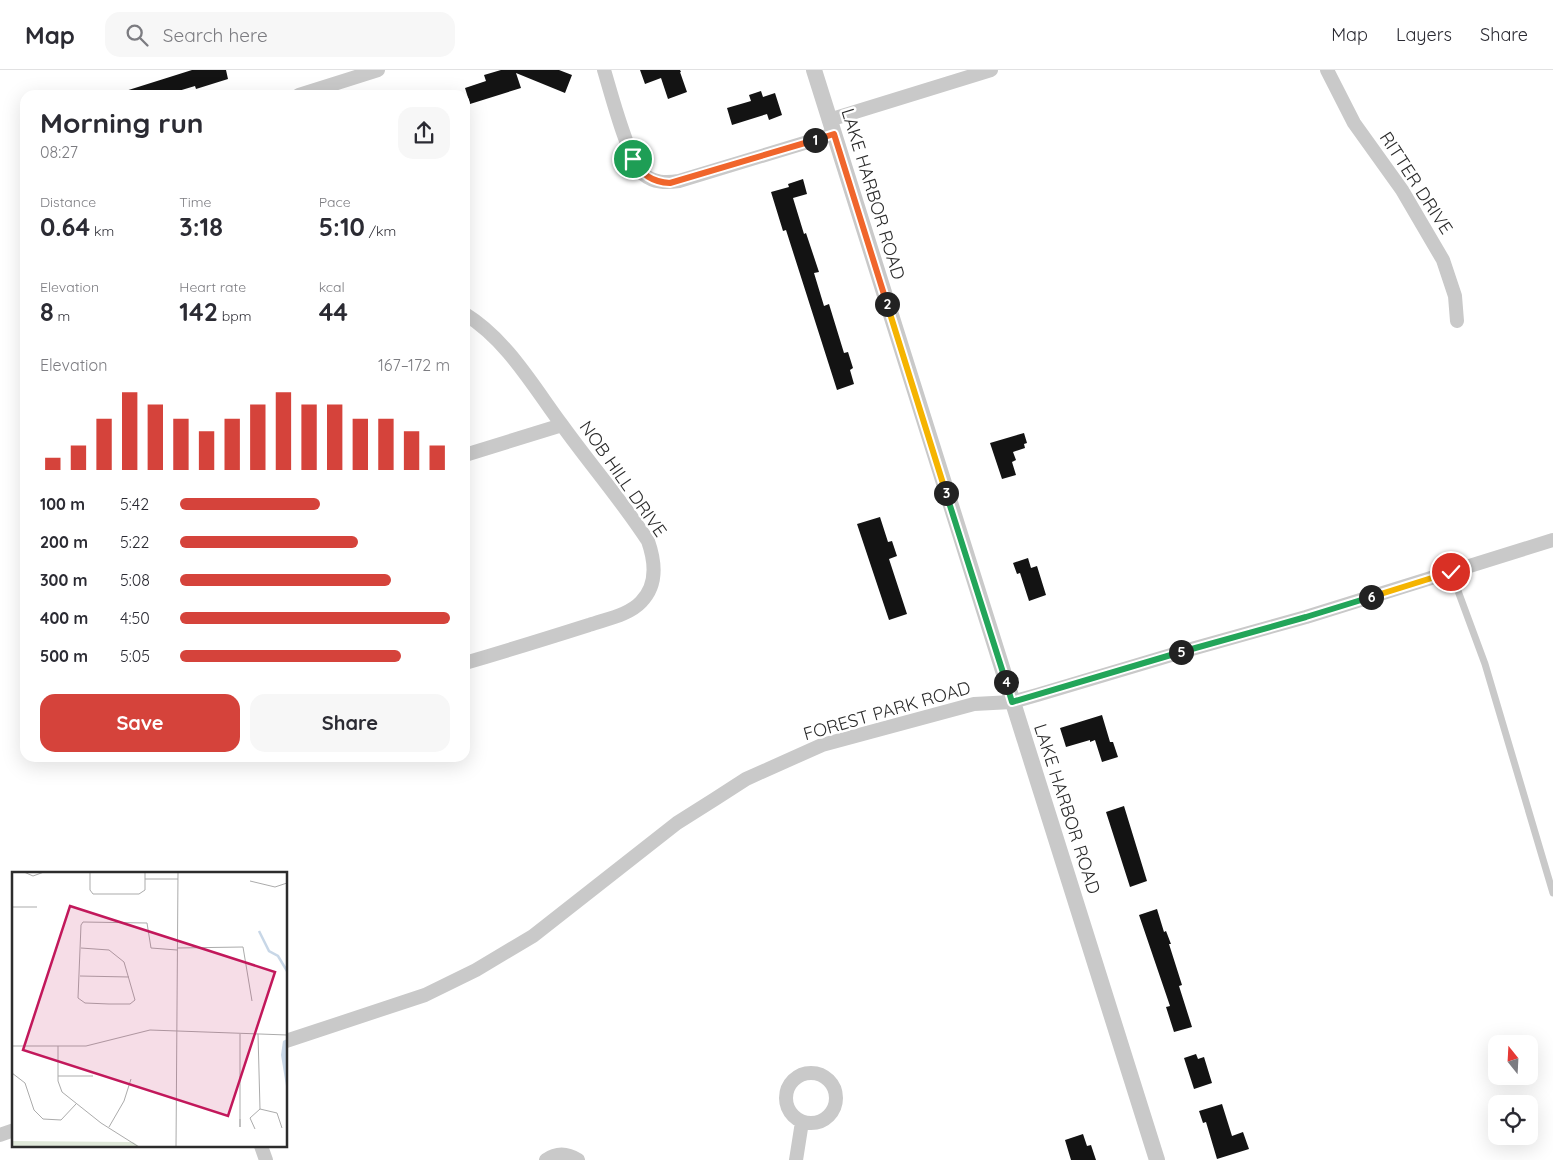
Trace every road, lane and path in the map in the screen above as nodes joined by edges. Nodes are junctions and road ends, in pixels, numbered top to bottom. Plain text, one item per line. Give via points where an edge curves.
1 (378, 70) edge
2 (604, 70) edge
3 (814, 70) edge
4 (991, 70) edge
5 (1327, 70) edge
6 (315, 90) edge
7 (831, 127) junction
8 (470, 318) edge
9 (1457, 322) dead end
10 (562, 425) junction
11 (470, 453) edge
12 (1553, 540) edge
13 (1451, 572) junction
14 (470, 662) edge
15 (1012, 702) junction
16 (1553, 893) edge
17 (288, 1040) edge
18 (802, 1122) dead end
19 (12, 1131) edge
20 (0, 1135) edge
21 (262, 1148) edge
22 (266, 1160) edge
23 (546, 1160) edge
24 (578, 1160) edge
25 (796, 1160) edge
26 (1157, 1160) edge

1 - 6 street
2 - 7 street via 633,159 651,180 679,181
3 - 7 street, LAKE HARBOR ROAD
4 - 7 street
5 - 9 street, RITTER DRIVE via 1354,123 1402,190 1443,260 1455,296
7 - 15 street, LAKE HARBOR ROAD
8 - 10 street, NOB HILL DRIVE via 494,337 531,380
10 - 11 street
10 - 14 street, NOB HILL DRIVE via 648,541 653,553 652,582 641,602 630,610
12 - 13 street, FOREST PARK ROAD
13 - 15 street, FOREST PARK ROAD
13 - 16 lane via 1485,664
15 - 17 street, FOREST PARK ROAD via 974,704 822,745 746,779 677,823 533,936 476,970 425,995
15 - 26 street, LAKE HARBOR ROAD
18 - 25 street
19 - 20 street
21 - 22 street
23 - 24 street via 562,1154

